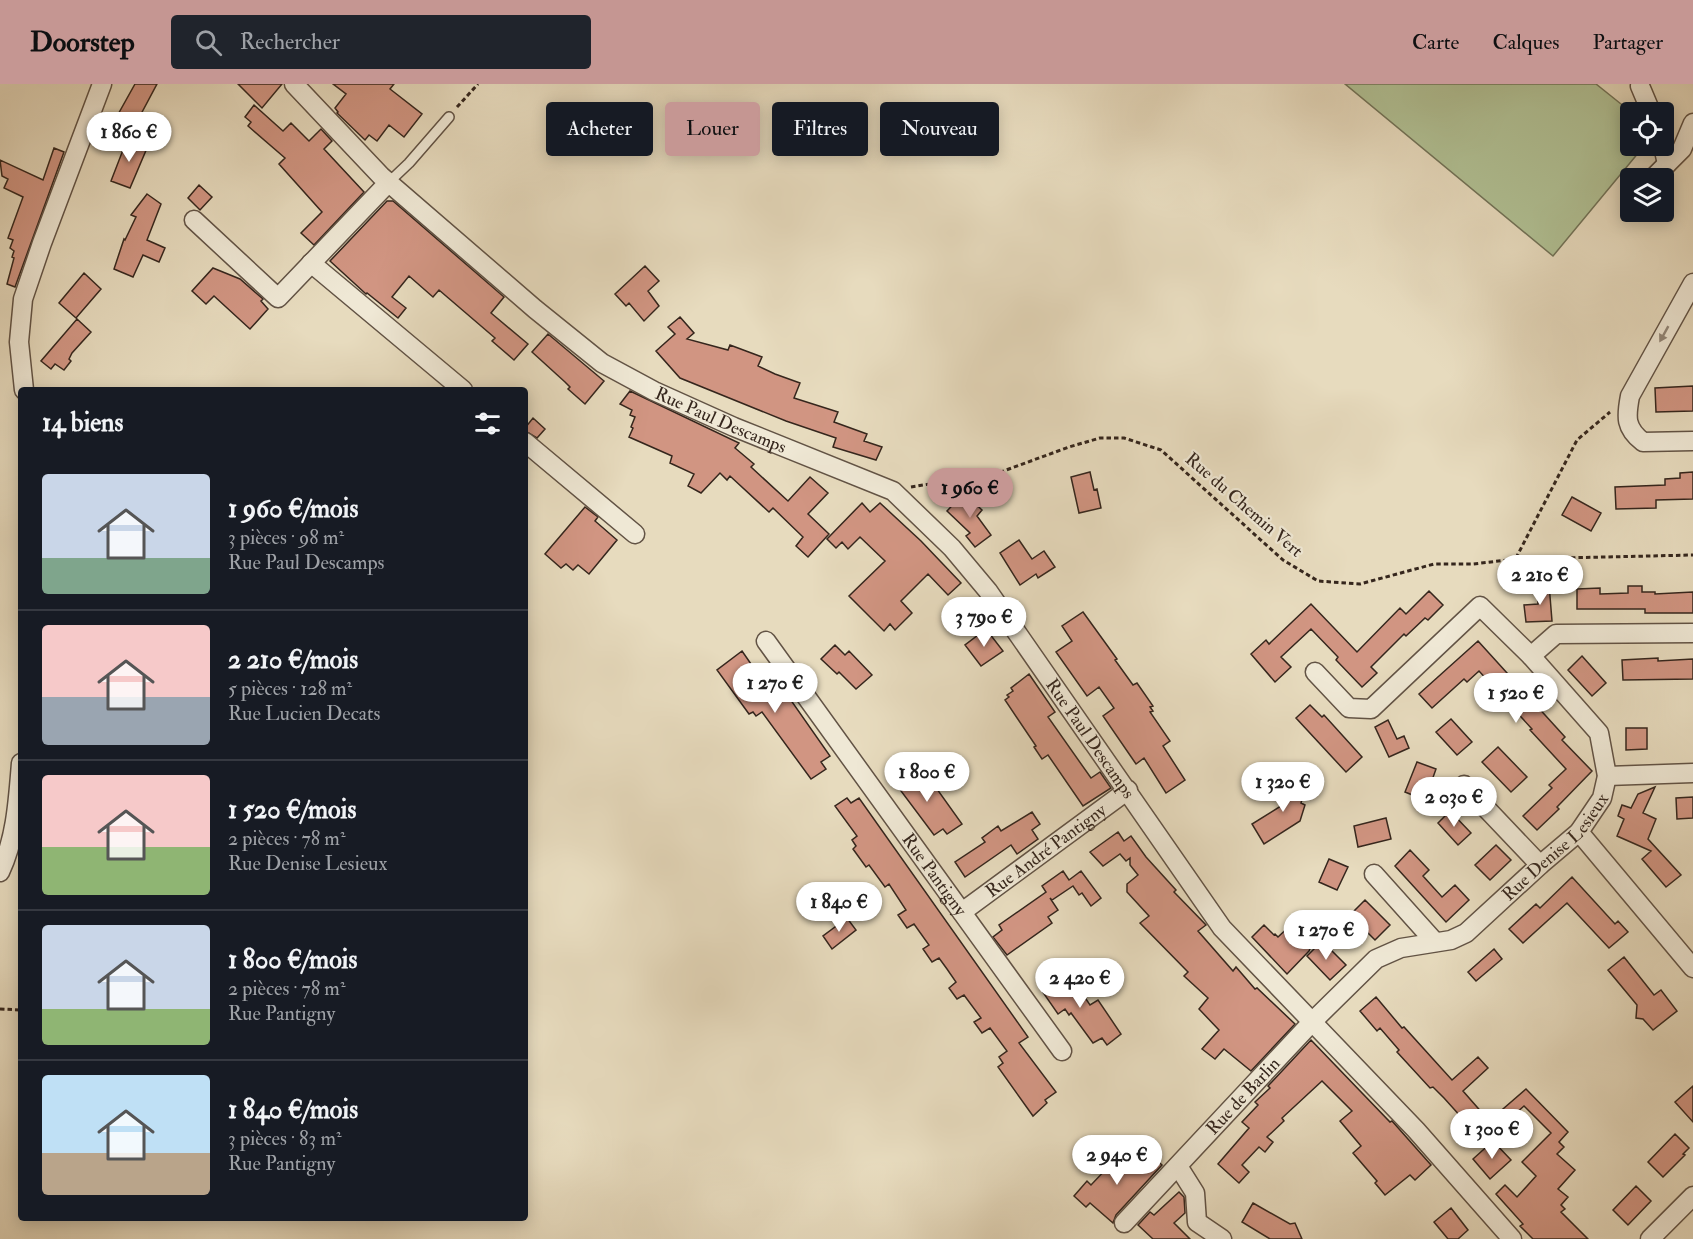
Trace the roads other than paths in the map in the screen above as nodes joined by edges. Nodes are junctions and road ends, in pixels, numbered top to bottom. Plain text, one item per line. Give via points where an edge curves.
1 (102, 84) edge
2 (294, 84) edge
3 (1640, 86) dead end
4 (1647, 102) edge
5 (448, 117) road end
6 (1693, 123) edge
7 (1665, 156) edge
8 (1667, 164) junction
9 (1663, 168) edge
10 (389, 182) junction
11 (194, 220) dead end
12 (311, 263) junction
13 (1693, 283) edge
14 (24, 387) edge
15 (459, 387) edge
16 (1693, 441) edge
17 (528, 445) edge
18 (635, 534) dead end
19 (1693, 633) edge
20 (766, 641) dead end
21 (1531, 656) junction
22 (1315, 672) dead end
23 (1693, 773) edge
24 (1607, 776) junction
25 (1464, 785) dead end
26 (1128, 790) junction
27 (18, 808) edge
28 (1579, 832) junction
29 (1540, 865) junction
30 (0, 872) edge
31 (1374, 874) dead end
32 (962, 912) junction
33 (1435, 942) junction
34 (1693, 968) edge
35 (1312, 1023) junction
36 (1062, 1051) dead end
37 (1178, 1166) junction
38 (1693, 1196) edge
39 (1124, 1223) dead end
40 (1222, 1239) edge
41 (1512, 1239) edge
42 (1650, 1239) edge

1 - 14 street via 23,299 19,342
2 - 10 street, Rue Paul Descamps
3 - 4 street
5 - 10 lane
6 - 8 street via 1682,150
7 - 8 street
8 - 9 street
10 - 12 street
10 - 26 street, Rue Paul Descamps via 602,363 723,422 893,491 975,574
11 - 12 street via 278,298
12 - 15 street
13 -> 16 street via 1630,396 1627,412 1632,433 1643,442
17 - 18 street
19 - 21 street via 1556,634
20 - 32 street, Rue Pantigny
21 - 22 street, Rue Denise Lesieux via 1480,606 1371,710 1349,708
21 - 24 street, Rue Denise Lesieux via 1599,733
23 - 24 street
24 - 28 street, Rue Denise Lesieux via 1602,798
25 - 29 street
26 - 32 street, Rue André Pantigny
26 - 35 street, Rue Paul Descamps via 1222,928
27 - 30 street
28 - 29 street, Rue Denise Lesieux
28 - 34 street
29 - 33 street, Rue Denise Lesieux via 1466,933
31 - 33 street
32 - 36 street, Rue Pantigny
33 - 35 street, Rue Denise Lesieux via 1401,948 1376,959
35 - 37 street, Rue de Barlin
35 - 41 street, Rue Paul Descamps via 1416,1130
37 - 39 street, Rue de Barlin
37 - 40 street via 1195,1193 1197,1222
38 - 42 street

